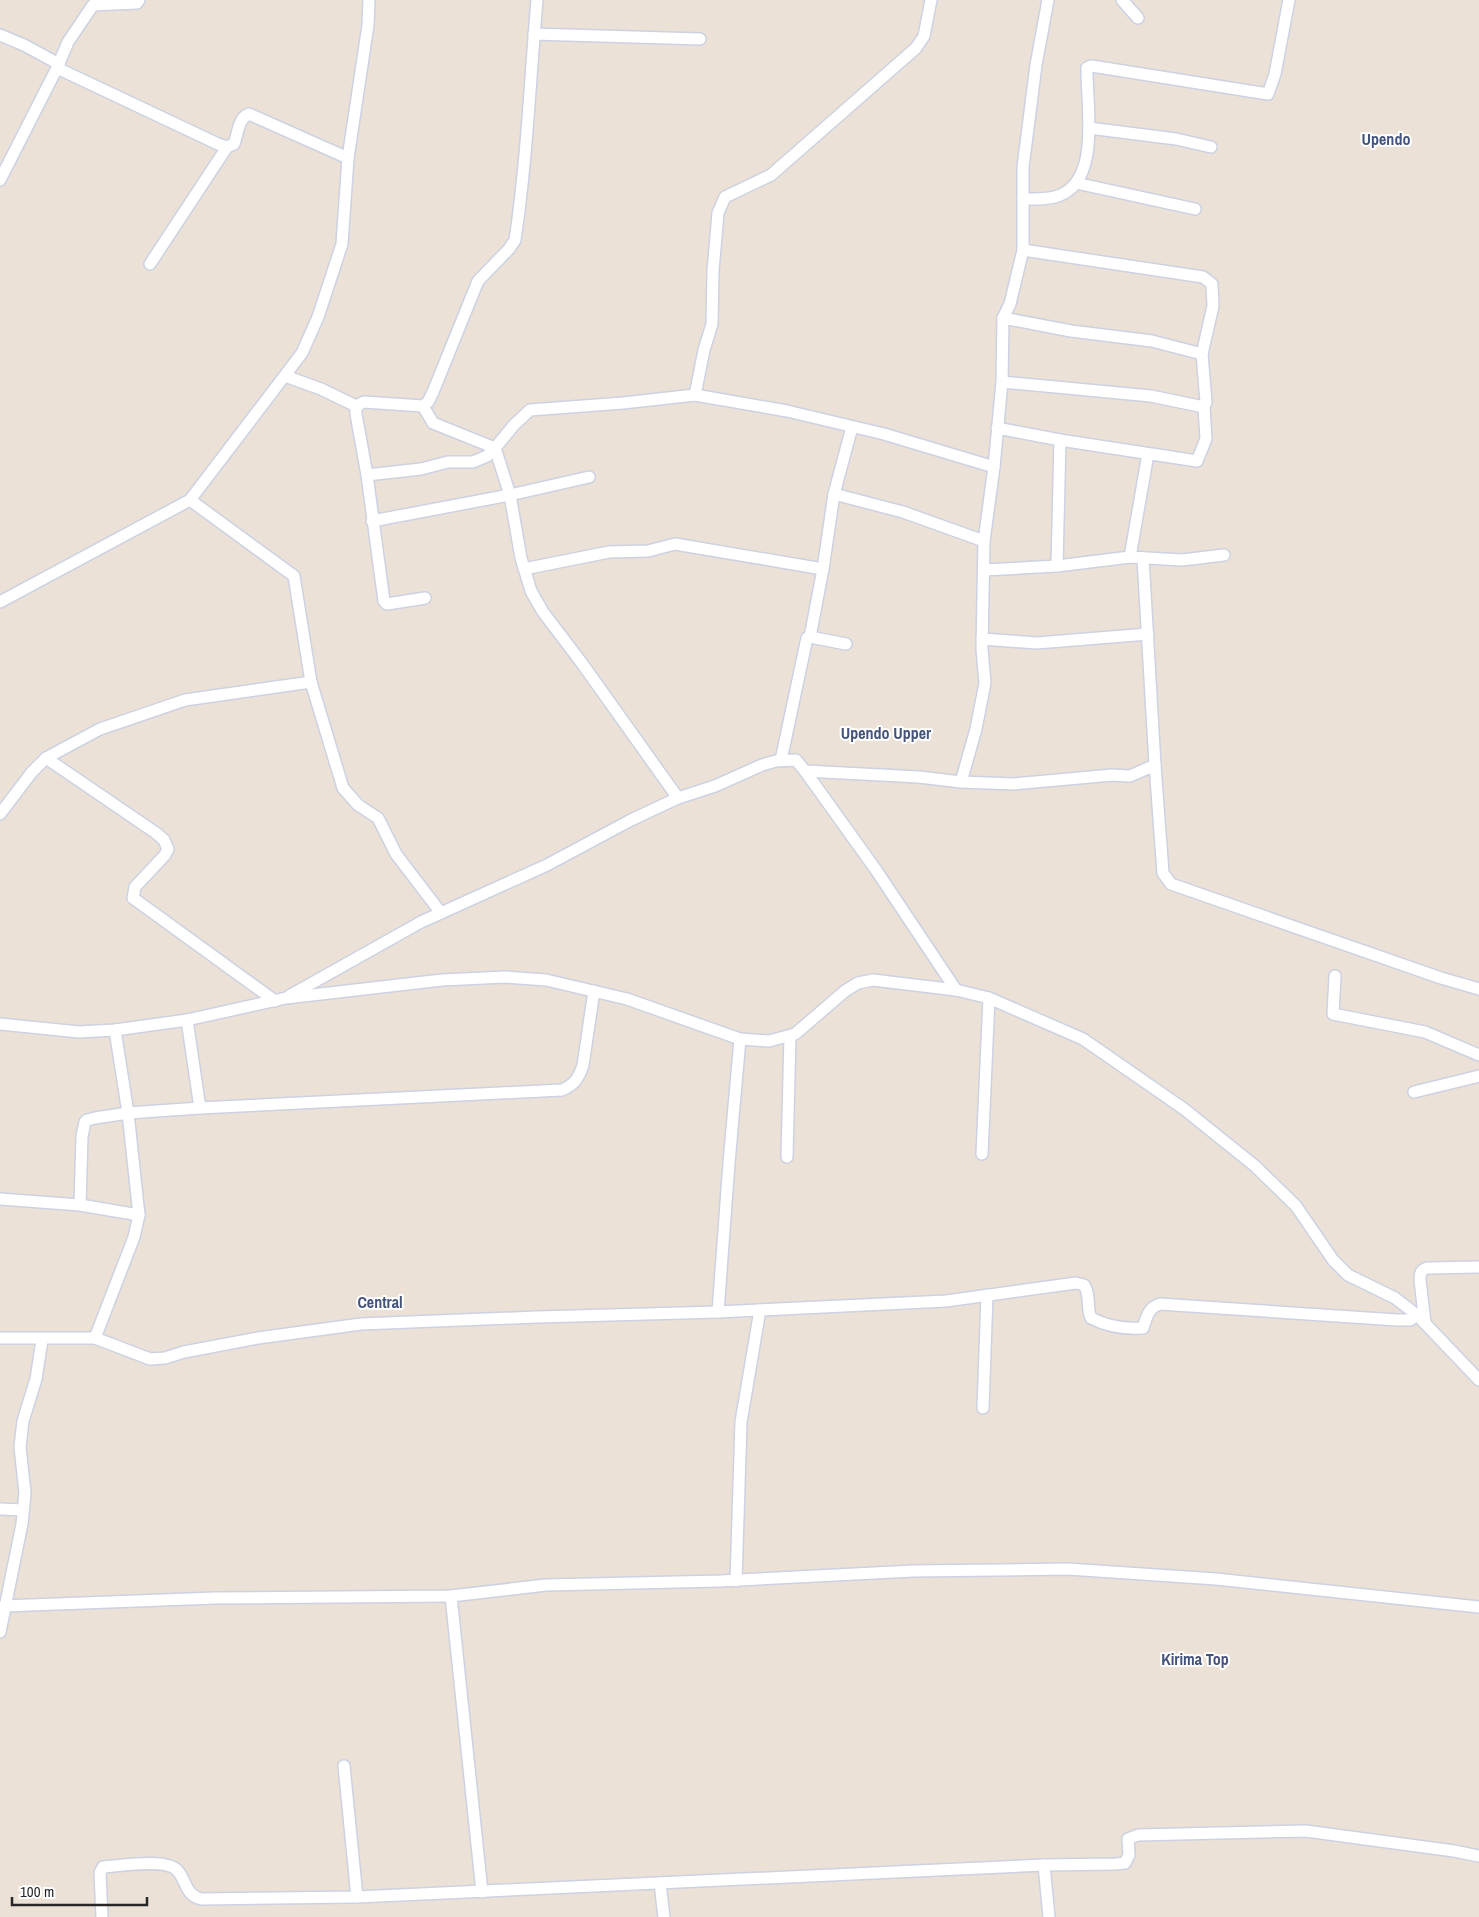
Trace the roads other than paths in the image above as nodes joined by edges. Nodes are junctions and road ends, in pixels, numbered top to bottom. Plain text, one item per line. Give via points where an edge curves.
1 (139, 0) edge
2 (369, 0) edge
3 (537, 0) edge
4 (931, 0) edge
5 (1048, 0) edge
6 (1122, 0) edge
7 (1289, 0) edge
8 (1138, 18) dead end
9 (534, 34) junction
10 (0, 35) edge
11 (700, 38) dead end
12 (58, 66) junction
13 (1089, 128) junction
14 (227, 146) junction
15 (1211, 147) dead end
16 (348, 158) junction
17 (0, 180) edge
18 (1076, 184) junction
19 (1023, 199) junction
20 (1195, 209) dead end
21 (1023, 250) junction
22 (150, 264) dead end
23 (1003, 318) junction
24 (1202, 354) junction
25 (285, 376) junction
26 (1002, 382) junction
27 (695, 395) junction
28 (356, 406) junction
29 (422, 406) junction
30 (1204, 408) junction
31 (852, 426) junction
32 (997, 428) junction
33 (1060, 440) junction
34 (495, 448) junction
35 (1148, 454) junction
36 (994, 467) junction
37 (367, 475) junction
38 (589, 477) dead end
39 (834, 494) junction
40 (510, 495) junction
41 (190, 500) junction
42 (372, 521) junction
43 (984, 541) junction
44 (1224, 555) dead end
45 (1130, 557) junction
46 (1143, 558) junction
47 (1057, 566) junction
48 (823, 568) junction
49 (524, 569) junction
50 (984, 570) junction
51 (425, 598) dead end
52 (0, 602) edge
53 (1148, 634) junction
54 (810, 637) junction
55 (982, 639) junction
56 (846, 644) dead end
57 (311, 682) junction
58 (46, 758) junction
59 (782, 760) junction
60 (1155, 765) junction
61 (805, 771) junction
62 (961, 782) junction
63 (678, 798) junction
64 (0, 814) edge
65 (441, 913) junction
66 (1335, 976) dead end
67 (1479, 989) edge
68 (956, 990) junction
69 (594, 991) junction
70 (989, 998) junction
71 (280, 1000) junction
72 (187, 1020) junction
73 (0, 1024) edge
74 (115, 1030) junction
75 (790, 1036) junction
76 (740, 1038) junction
77 (1479, 1055) edge
78 (1479, 1076) edge
79 (1414, 1092) dead end
80 (200, 1108) junction
81 (128, 1113) junction
82 (982, 1154) dead end
83 (787, 1157) dead end
84 (0, 1199) edge
85 (80, 1205) junction
86 (139, 1216) junction
87 (1479, 1267) edge
88 (987, 1295) junction
89 (760, 1310) junction
90 (718, 1312) junction
91 (1421, 1319) junction
92 (0, 1338) edge
93 (95, 1338) junction
94 (42, 1340) junction
95 (1479, 1380) edge
96 (983, 1408) dead end
97 (0, 1509) edge
98 (23, 1510) junction
99 (736, 1580) junction
100 (451, 1596) junction
101 (4, 1606) junction
102 (1479, 1607) edge
103 (0, 1632) edge
104 (344, 1766) dead end
105 (1479, 1856) edge
106 (1044, 1865) junction
107 (660, 1883) junction
108 (482, 1892) junction
109 (357, 1897) junction
110 (102, 1917) edge
111 (664, 1917) edge
112 (1048, 1917) edge

1 - 12 street via 137,3 93,5 68,42
2 - 16 street
3 - 9 street
4 - 27 street via 924,36 916,48 771,175 726,197 722,203 718,213 712,271 712,324
5 - 19 street via 1024,158
6 - 8 street
7 - 13 street via 1268,94 1092,66 1087,68
9 - 11 street
9 - 29 street via 525,159 515,240 478,281 433,392
10 - 12 street via 24,44
12 - 14 street
12 - 17 street
13 - 15 street via 1176,139
13 - 18 street via 1088,156
14 - 16 street via 234,144 241,121 249,114
14 - 22 street
16 - 25 street via 342,244 318,317 302,353
18 - 19 street via 1060,196
18 - 20 street
19 - 21 street
21 - 23 street via 1010,304
21 - 24 street via 1204,278 1212,284 1213,306
23 - 24 street via 1152,341
23 - 26 street
24 - 30 street
25 - 28 street
25 - 41 street
26 - 30 street via 1151,396
26 - 32 street
27 - 31 street
27 - 34 street via 530,410
28 - 29 street via 364,402
28 - 37 street
29 - 34 street via 433,423
30 - 35 street via 1206,439 1197,461
31 - 36 street
31 - 39 street
32 - 33 street
32 - 36 street
33 - 35 street
33 - 47 street
34 - 37 street via 473,462 448,462 421,469
34 - 40 street
35 - 45 street
36 - 43 street
37 - 42 street
38 - 40 street
39 - 43 street via 904,512
39 - 48 street
40 - 42 street
40 - 49 street
41 - 52 street
41 - 57 street via 293,574
42 - 51 street via 384,601 393,604
43 - 50 street
44 - 46 street via 1182,560
45 - 46 street
45 - 47 street
46 - 53 street
47 - 50 street
48 - 49 street via 676,544 648,552 609,552
48 - 54 street
49 - 63 street via 530,591 543,612
50 - 55 street
53 - 55 street via 1037,643
53 - 60 street
54 - 56 street
54 - 59 street via 807,638
55 - 62 street via 985,683
57 - 58 street via 185,700 100,729
57 - 65 street via 343,788 358,805 378,818 396,854
58 - 64 street
58 - 71 street via 156,833 167,844 165,855 135,887 133,898
59 - 61 street via 796,760
59 - 63 street
60 - 62 street via 1130,776 1014,784
60 - 67 street via 1163,873 1171,884
61 - 62 street
61 - 68 street
63 - 65 street via 547,865
65 - 71 street
66 - 77 street via 1334,1014 1425,1032
68 - 70 street
68 - 75 street via 873,980 858,983
69 - 71 street via 546,980 505,977 442,980
69 - 76 street
69 - 80 street via 580,1074 572,1086 562,1090
70 - 82 street
70 - 91 street via 1083,1039 1184,1109 1255,1166 1296,1206 1333,1260 1348,1275 1395,1298
71 - 72 street
72 - 74 street
72 - 80 street
73 - 74 street via 79,1032
74 - 81 street
75 - 76 street via 769,1041
75 - 83 street
76 - 90 street
78 - 79 street
80 - 81 street
81 - 85 street via 85,1122
81 - 86 street
84 - 85 street
85 - 86 street
86 - 93 street
87 - 91 street via 1423,1270 1420,1274
88 - 89 street via 946,1301
88 - 91 street via 1057,1285 1084,1285 1088,1290 1091,1318 1100,1323 1133,1328 1143,1328 1148,1312 1160,1304
88 - 96 street
89 - 90 street
89 - 99 street via 741,1422
90 - 93 street via 360,1324 258,1338 157,1359
91 - 95 street
92 - 94 street
93 - 94 street
94 - 98 street via 20,1447 25,1493
97 - 98 street
98 - 101 street
99 - 100 street via 546,1585
99 - 102 street via 913,1571 1068,1569 1216,1579
100 - 101 street via 215,1598
100 - 108 street
101 - 103 street
104 - 109 street
105 - 106 street via 1306,1831 1138,1835 1128,1839 1126,1862
106 - 107 street
106 - 112 street
107 - 108 street
107 - 111 street
108 - 109 street
109 - 110 street via 201,1899 189,1892 176,1868 165,1864 103,1867 100,1873

